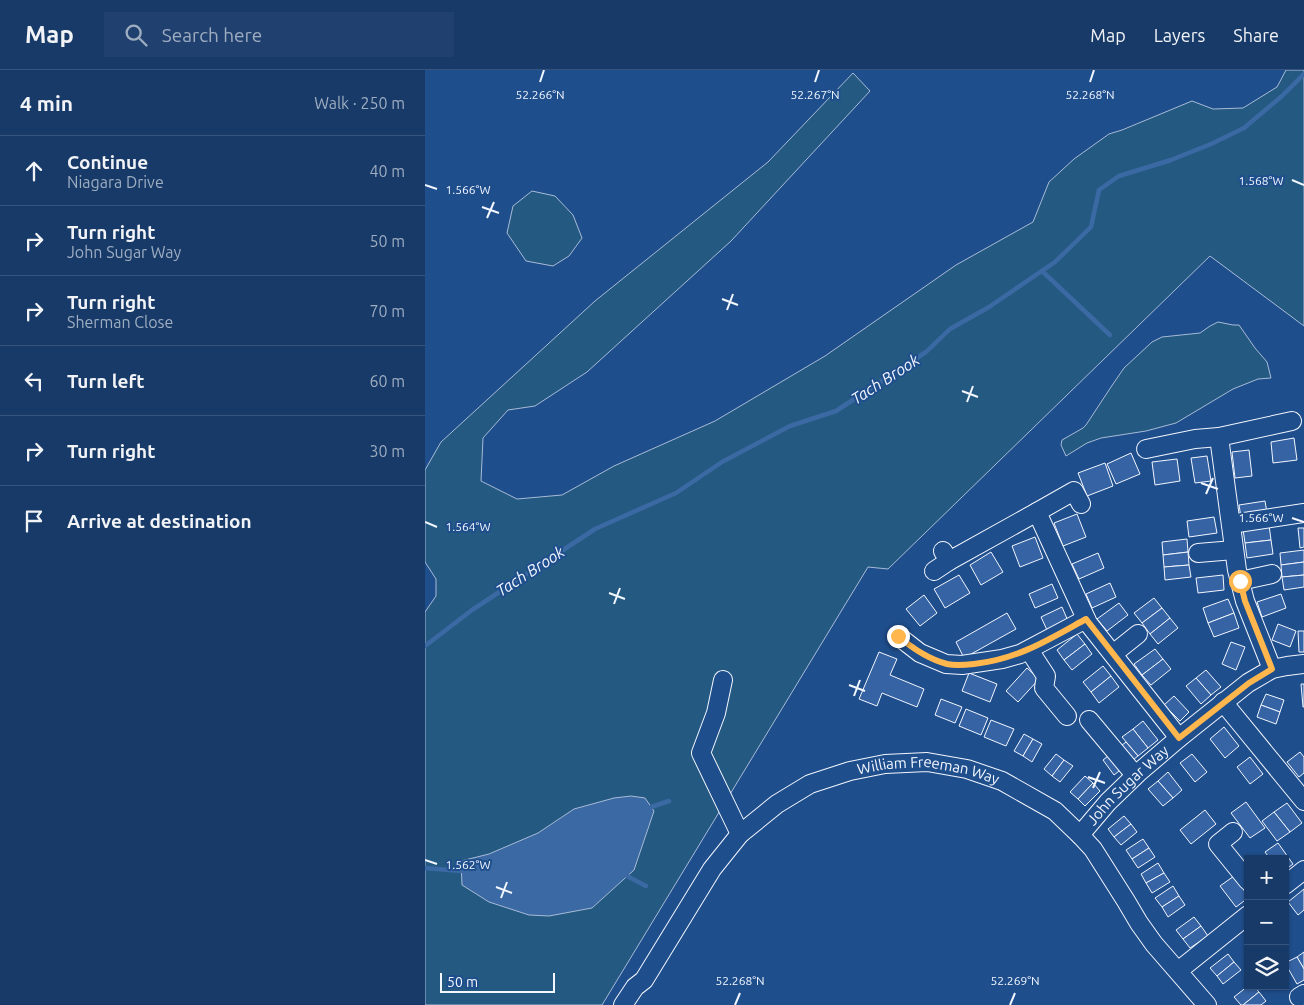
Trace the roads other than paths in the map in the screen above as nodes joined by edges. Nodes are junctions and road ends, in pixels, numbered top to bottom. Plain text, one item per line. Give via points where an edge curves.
1 (1292, 421) dead end
2 (1219, 437) junction
3 (1146, 449) dead end
4 (1081, 504) dead end
5 (1037, 512) junction
6 (1304, 513) edge
7 (1231, 524) junction
8 (1235, 550) junction
9 (1198, 553) dead end
10 (934, 571) dead end
11 (1272, 574) dead end
12 (1240, 581) junction
13 (1086, 619) junction
14 (1138, 634) dead end
15 (898, 636) dead end
16 (1029, 650) junction
17 (1113, 654) junction
18 (1304, 664) edge
19 (1272, 669) junction
20 (723, 680) dead end
21 (1223, 702) junction
22 (1067, 716) dead end
23 (1089, 720) dead end
24 (1179, 738) junction
25 (1135, 776) junction
26 (1304, 801) edge
27 (1233, 832) dead end
28 (740, 834) junction
29 (1080, 835) junction
30 (1304, 870) edge
31 (1244, 877) edge
32 (1289, 882) edge
33 (1244, 918) edge
34 (1178, 971) junction
35 (644, 980) junction
36 (623, 1005) edge
37 (635, 1005) edge
38 (1207, 1005) edge

1 - 2 street
2 - 3 street
2 - 7 street
4 - 5 street via 1074,491
5 - 10 street via 946,556
5 - 13 street
6 - 7 street
7 - 8 street
8 - 9 street
8 - 12 street
11 - 12 street
12 - 19 street
13 - 16 street
13 - 17 street
14 - 17 street
15 - 16 street via 920,653 954,665 1003,659
16 - 22 street via 1046,676 1044,688
17 - 24 street
18 - 19 street, John Sugar Way
19 - 21 street, John Sugar Way
20 - 28 street via 716,713 701,753
21 - 24 street, John Sugar Way
21 - 26 street
23 - 25 street
24 - 25 street, John Sugar Way
25 - 29 street, John Sugar Way
27 - 31 street via 1218,844
28 - 29 street, William Freeman Way via 777,804 810,784 849,771 885,764 927,762 967,769 1003,781 1055,811
28 - 35 street, William Freeman Way via 712,869
29 - 34 street, William Freeman Way via 1109,873 1154,944
30 - 32 street
33 - 34 street
34 - 38 street, William Freeman Way
35 - 36 street
35 - 37 street via 642,993

